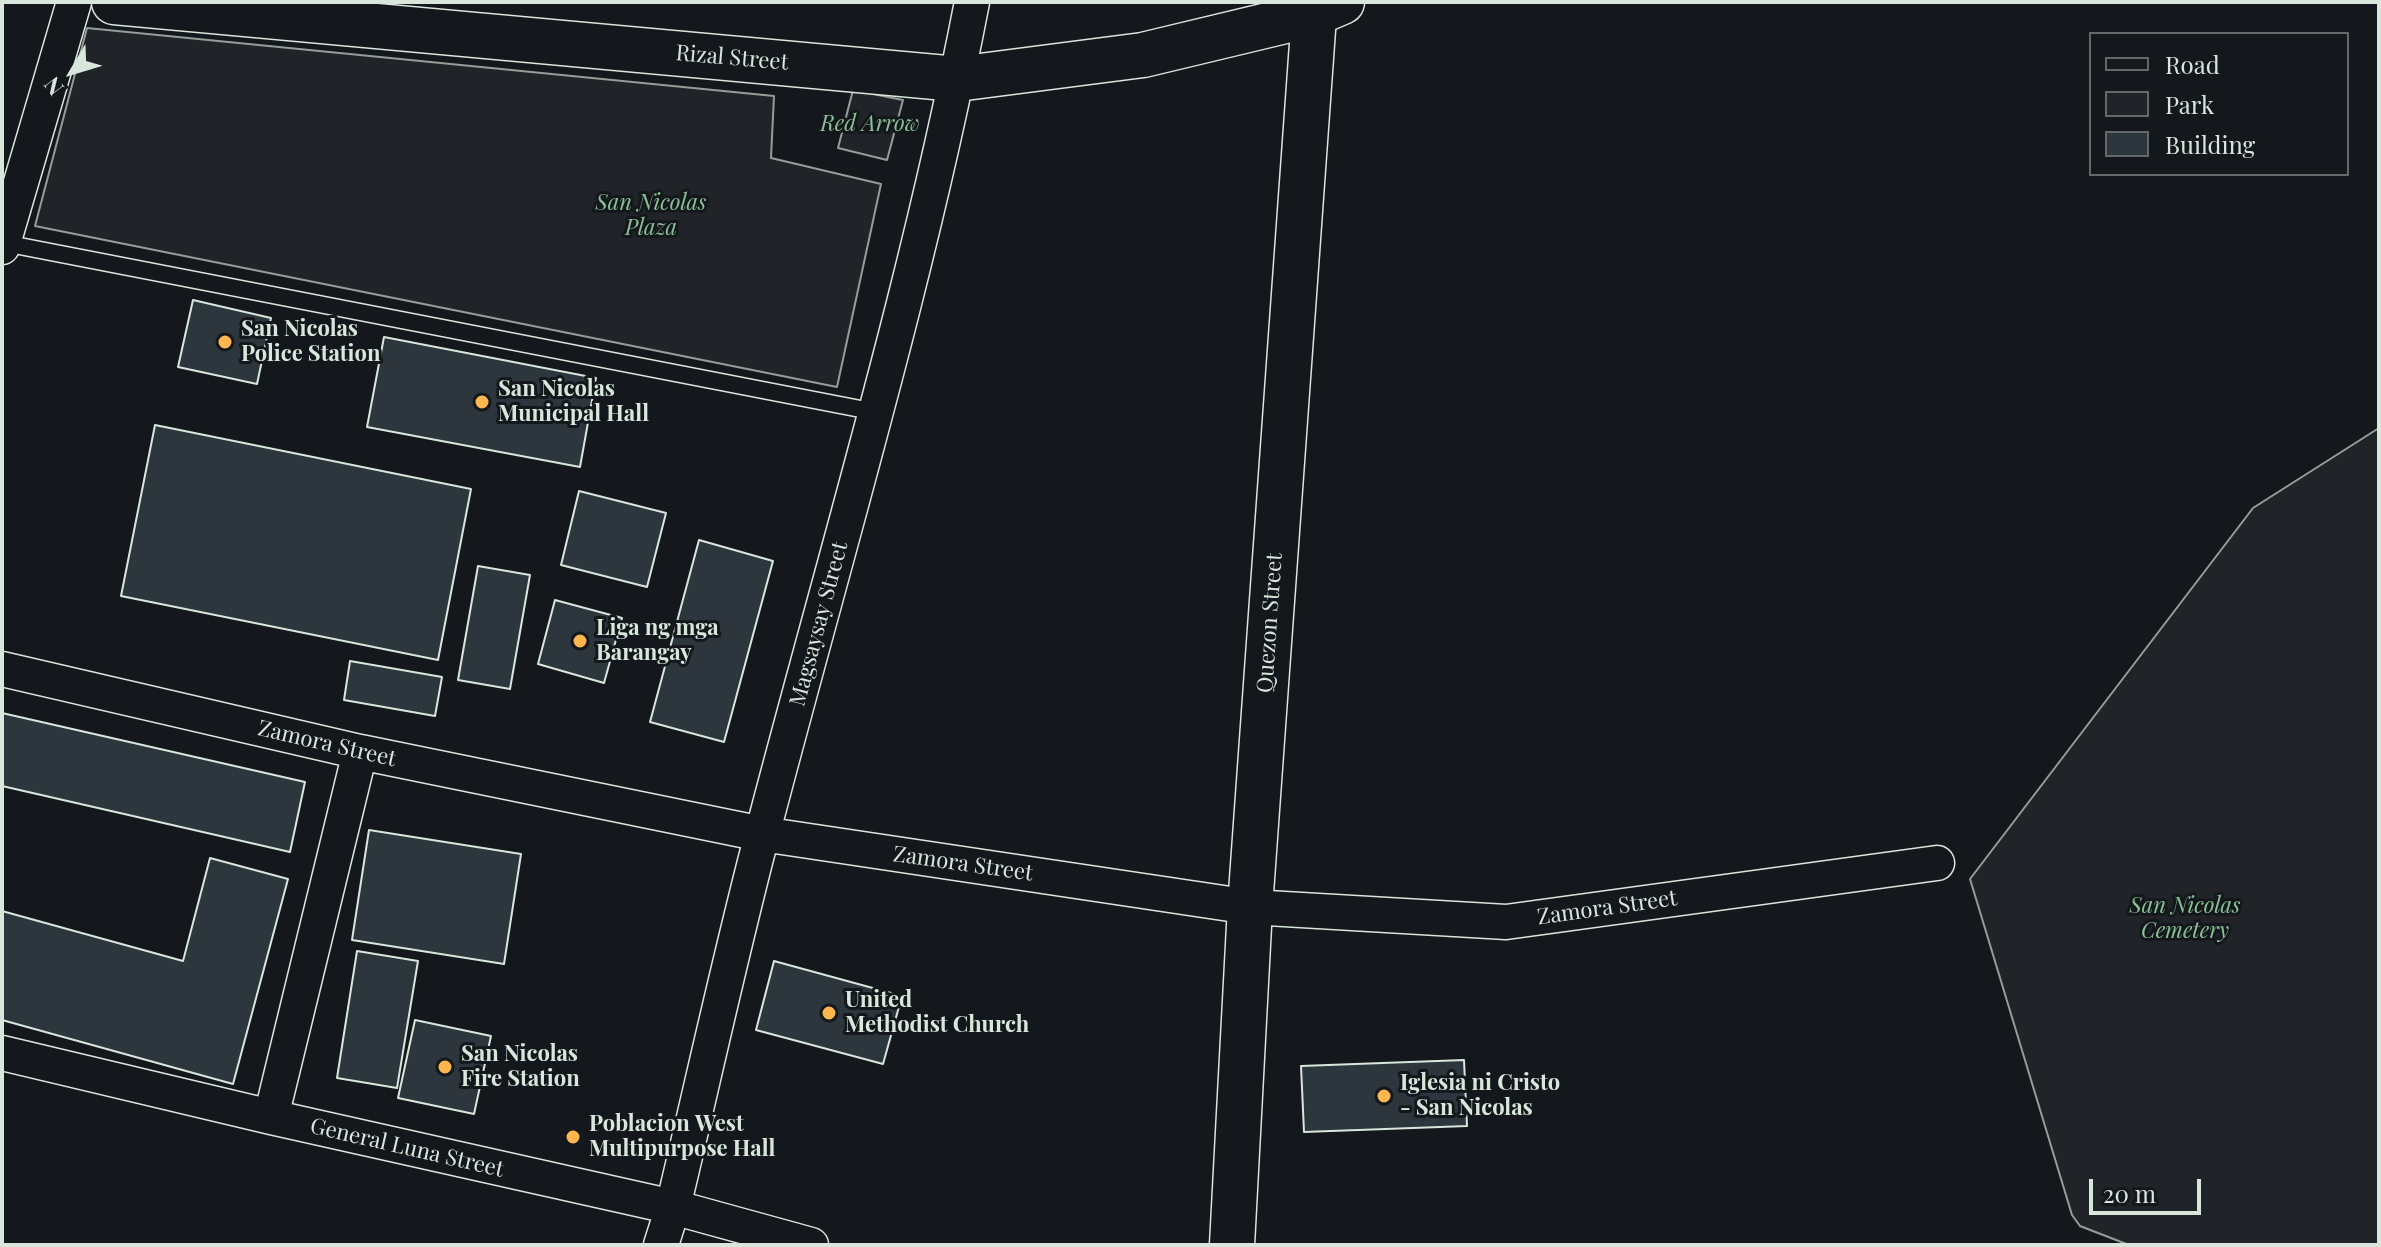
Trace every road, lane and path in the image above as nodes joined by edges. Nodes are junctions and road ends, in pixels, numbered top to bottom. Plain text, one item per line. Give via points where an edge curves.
1 (74, 2) edge
2 (114, 2) edge
3 (972, 2) edge
4 (1324, 6) edge
5 (957, 79) junction
6 (3, 245) edge
7 (876, 412) junction
8 (2, 669) edge
9 (360, 752) junction
10 (762, 834) junction
11 (1937, 863) dead end
12 (1250, 907) junction
13 (2, 1053) edge
14 (271, 1117) junction
15 (673, 1207) junction
16 (661, 1245) edge
17 (811, 1245) edge
18 (1232, 1245) edge

1 - 6 street
2 - 5 street, Rizal Street
3 - 5 street, Magsaysay Street
4 - 5 street, Rizal Street via 1143,55
4 - 12 street, Quezon Street
5 - 7 street, Magsaysay Street
6 - 7 lane
7 - 10 street, Magsaysay Street
8 - 9 street, Zamora Street
9 - 10 street, Zamora Street
9 - 14 street
10 - 12 street, Zamora Street
10 - 15 street, Magsaysay Street
11 - 12 street, Zamora Street via 1506,922
12 - 18 street, Quezon Street
13 - 14 street, General Luna Street
14 - 15 street, General Luna Street
15 - 16 street, Magsaysay Street
15 - 17 street, General Luna Street

